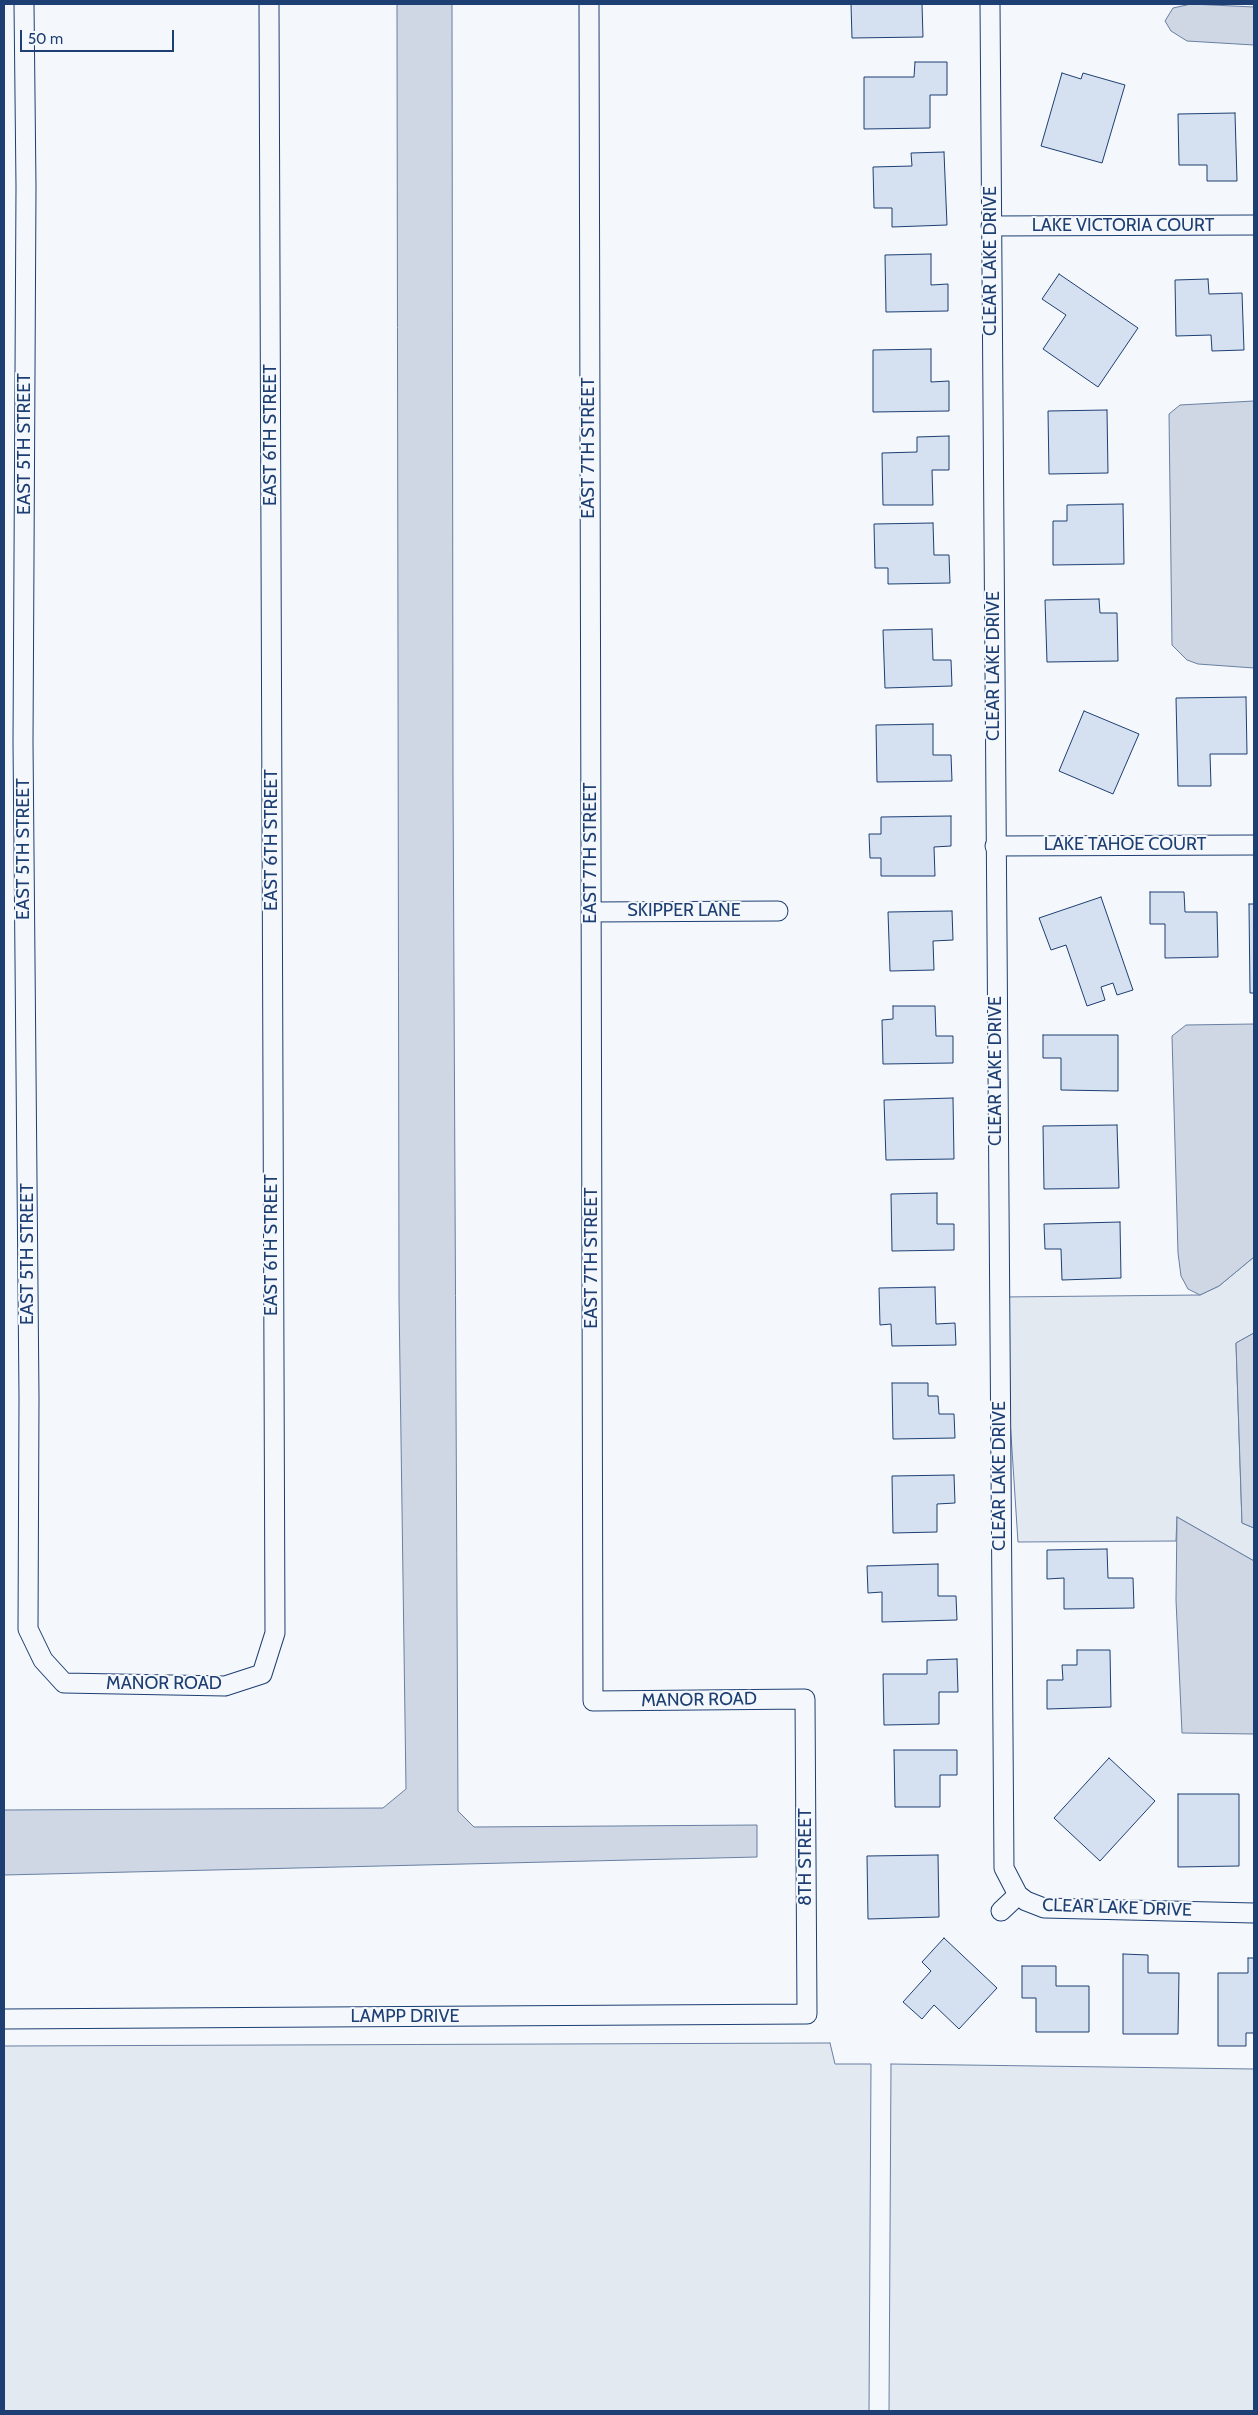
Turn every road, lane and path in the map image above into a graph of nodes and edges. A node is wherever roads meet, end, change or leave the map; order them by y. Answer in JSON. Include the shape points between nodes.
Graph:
{"nodes":[{"id":1,"x":24,"y":4,"type":"edge"},
{"id":2,"x":269,"y":4,"type":"edge"},
{"id":3,"x":589,"y":4,"type":"edge"},
{"id":4,"x":990,"y":4,"type":"edge"},
{"id":5,"x":1254,"y":225,"type":"edge"},
{"id":6,"x":991,"y":226,"type":"junction"},
{"id":7,"x":1254,"y":844,"type":"edge"},
{"id":8,"x":995,"y":846,"type":"junction"},
{"id":9,"x":778,"y":911,"type":"dead end"},
{"id":10,"x":591,"y":912,"type":"junction"},
{"id":11,"x":262,"y":1674,"type":"joint"},
{"id":12,"x":64,"y":1683,"type":"joint"},
{"id":13,"x":805,"y":1699,"type":"joint"},
{"id":14,"x":593,"y":1702,"type":"joint"},
{"id":15,"x":1018,"y":1895,"type":"junction"},
{"id":16,"x":1001,"y":1911,"type":"dead end"},
{"id":17,"x":1254,"y":1913,"type":"edge"},
{"id":18,"x":807,"y":2014,"type":"joint"},
{"id":19,"x":4,"y":2019,"type":"edge"}],
"edges":[{"from":1,"to":12,"type":"street","name":"EAST 5TH STREET","via":[[23,742],[28,1629],[43,1660]]},
{"from":2,"to":11,"type":"street","name":"EAST 6TH STREET","via":[[275,1633]]},
{"from":3,"to":10,"type":"street","name":"EAST 7TH STREET"},
{"from":4,"to":6,"type":"street","name":"CLEAR LAKE DRIVE"},
{"from":5,"to":6,"type":"street","name":"LAKE VICTORIA COURT"},
{"from":6,"to":8,"type":"street","name":"CLEAR LAKE DRIVE"},
{"from":7,"to":8,"type":"street","name":"LAKE TAHOE COURT"},
{"from":8,"to":15,"type":"street","name":"CLEAR LAKE DRIVE","via":[[1003,1857],[1008,1879]]},
{"from":9,"to":10,"type":"street","name":"SKIPPER LANE"},
{"from":10,"to":14,"type":"street","name":"EAST 7TH STREET"},
{"from":11,"to":12,"type":"street","name":"MANOR ROAD","via":[[225,1686]]},
{"from":13,"to":14,"type":"street","name":"MANOR ROAD"},
{"from":13,"to":18,"type":"street","name":"8TH STREET"},
{"from":15,"to":16,"type":"street"},
{"from":15,"to":17,"type":"street","name":"CLEAR LAKE DRIVE","via":[[1044,1908]]},
{"from":18,"to":19,"type":"street","name":"LAMPP DRIVE"}]}
